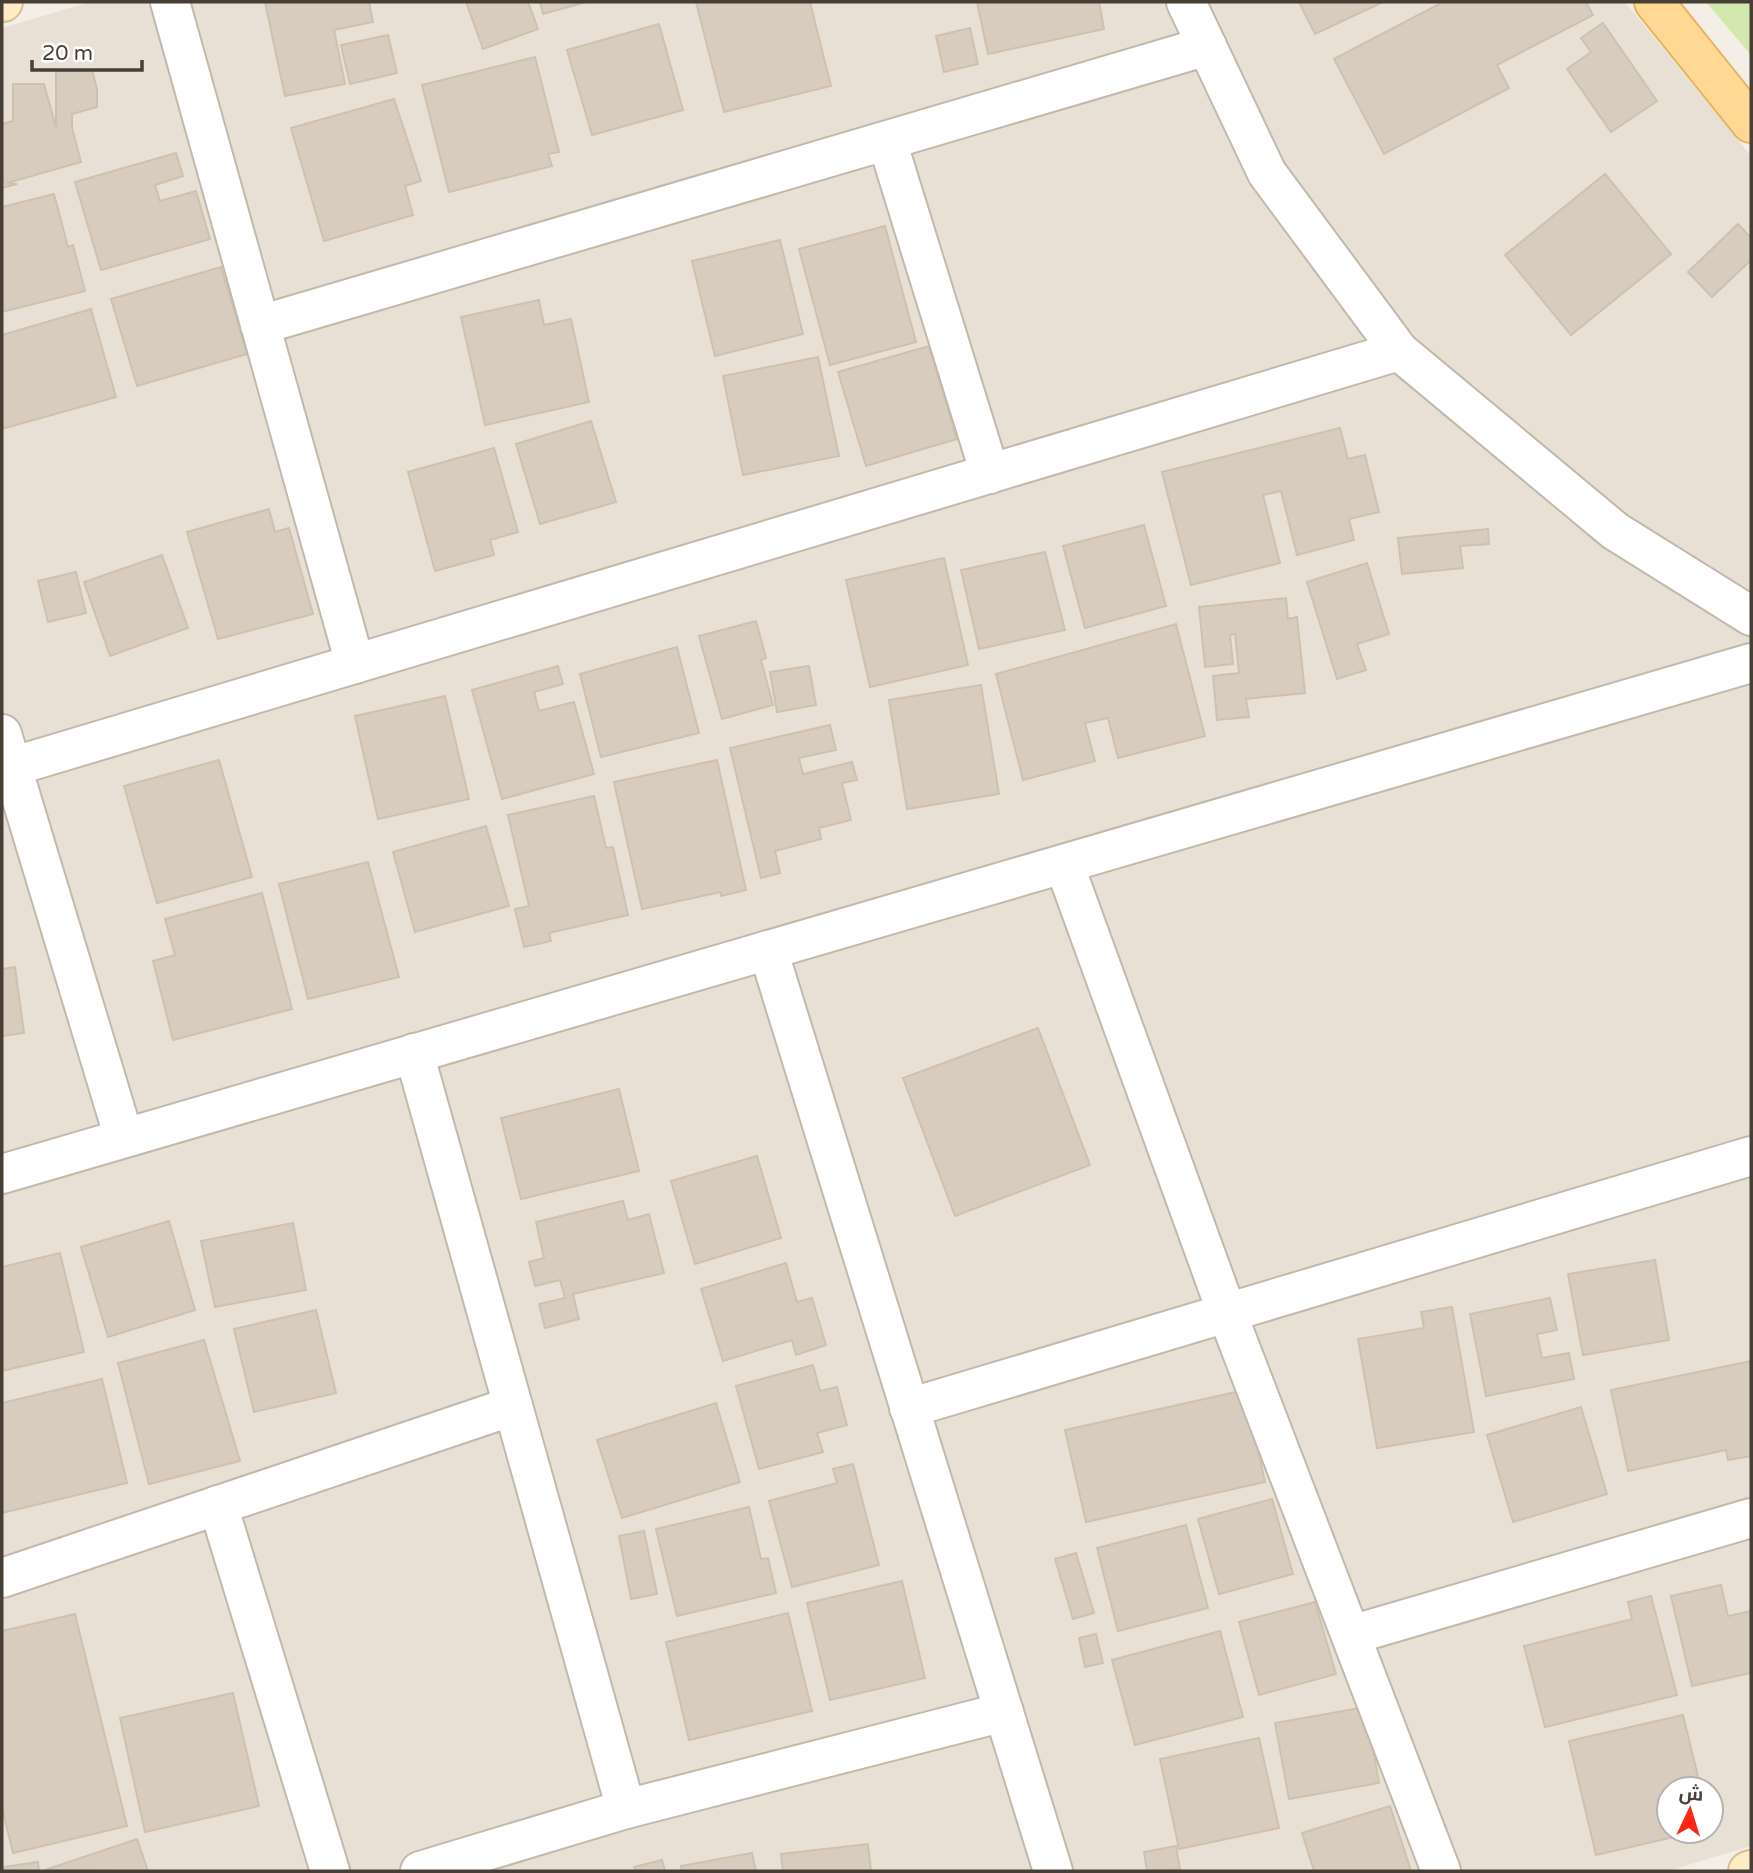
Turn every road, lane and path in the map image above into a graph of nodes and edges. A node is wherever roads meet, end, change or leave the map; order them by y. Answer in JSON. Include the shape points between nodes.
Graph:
{"nodes":[{"id":1,"x":170,"y":2,"type":"edge"},
{"id":2,"x":1186,"y":2,"type":"edge"},
{"id":3,"x":1654,"y":2,"type":"edge"},
{"id":4,"x":1207,"y":47,"type":"junction"},
{"id":5,"x":1751,"y":123,"type":"edge"},
{"id":6,"x":887,"y":141,"type":"junction"},
{"id":7,"x":260,"y":325,"type":"junction"},
{"id":8,"x":1399,"y":351,"type":"junction"},
{"id":9,"x":990,"y":474,"type":"junction"},
{"id":10,"x":1751,"y":616,"type":"edge"},
{"id":11,"x":1751,"y":663,"type":"edge"},
{"id":12,"x":355,"y":664,"type":"junction"},
{"id":13,"x":6,"y":751,"type":"edge"},
{"id":14,"x":1064,"y":864,"type":"junction"},
{"id":15,"x":768,"y":950,"type":"junction"},
{"id":16,"x":414,"y":1053,"type":"junction"},
{"id":17,"x":124,"y":1138,"type":"junction"},
{"id":18,"x":1751,"y":1156,"type":"edge"},
{"id":19,"x":2,"y":1174,"type":"edge"},
{"id":20,"x":1227,"y":1312,"type":"junction"},
{"id":21,"x":513,"y":1406,"type":"junction"},
{"id":22,"x":909,"y":1408,"type":"junction"},
{"id":23,"x":218,"y":1505,"type":"junction"},
{"id":24,"x":1751,"y":1518,"type":"edge"},
{"id":25,"x":2,"y":1578,"type":"edge"},
{"id":26,"x":1351,"y":1635,"type":"junction"},
{"id":27,"x":1004,"y":1712,"type":"junction"},
{"id":28,"x":626,"y":1809,"type":"junction"},
{"id":29,"x":330,"y":1871,"type":"edge"},
{"id":30,"x":420,"y":1871,"type":"edge"},
{"id":31,"x":1053,"y":1871,"type":"edge"},
{"id":32,"x":1441,"y":1871,"type":"edge"}],
"edges":[{"from":1,"to":7,"type":"street"},
{"from":2,"to":4,"type":"street"},
{"from":3,"to":5,"type":"main road"},
{"from":4,"to":6,"type":"street"},
{"from":4,"to":8,"type":"street","via":[[1267,173]]},
{"from":6,"to":7,"type":"street"},
{"from":6,"to":9,"type":"street"},
{"from":7,"to":12,"type":"street"},
{"from":8,"to":9,"type":"street"},
{"from":8,"to":10,"type":"street","via":[[1615,531]]},
{"from":9,"to":12,"type":"street"},
{"from":11,"to":14,"type":"street"},
{"from":12,"to":13,"type":"street"},
{"from":13,"to":17,"type":"street"},
{"from":14,"to":15,"type":"street"},
{"from":14,"to":20,"type":"street"},
{"from":15,"to":16,"type":"street"},
{"from":15,"to":22,"type":"street"},
{"from":16,"to":17,"type":"street"},
{"from":16,"to":21,"type":"street"},
{"from":17,"to":19,"type":"street"},
{"from":18,"to":20,"type":"street"},
{"from":20,"to":22,"type":"street"},
{"from":20,"to":26,"type":"street"},
{"from":21,"to":23,"type":"street"},
{"from":21,"to":28,"type":"street"},
{"from":22,"to":27,"type":"street"},
{"from":23,"to":25,"type":"street"},
{"from":23,"to":29,"type":"street"},
{"from":24,"to":26,"type":"street"},
{"from":26,"to":32,"type":"street"},
{"from":27,"to":28,"type":"street"},
{"from":27,"to":31,"type":"street"},
{"from":28,"to":30,"type":"street"}]}
